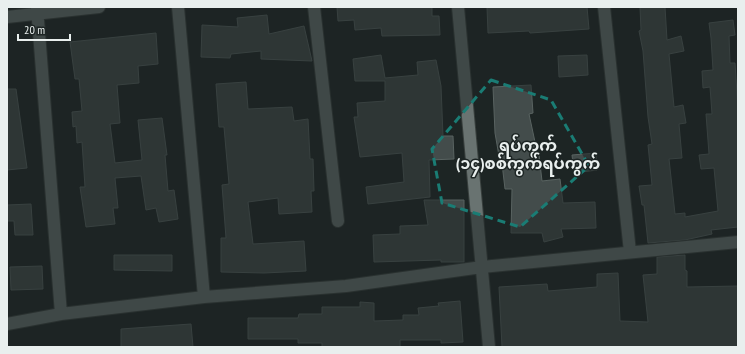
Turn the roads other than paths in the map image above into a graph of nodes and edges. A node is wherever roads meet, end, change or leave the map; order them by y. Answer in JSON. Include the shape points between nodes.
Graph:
{"nodes":[{"id":1,"x":99,"y":7,"type":"edge"},
{"id":2,"x":178,"y":7,"type":"edge"},
{"id":3,"x":314,"y":7,"type":"edge"},
{"id":4,"x":458,"y":7,"type":"edge"},
{"id":5,"x":604,"y":7,"type":"edge"},
{"id":6,"x":38,"y":10,"type":"edge"},
{"id":7,"x":7,"y":17,"type":"edge"},
{"id":8,"x":338,"y":221,"type":"dead end"},
{"id":9,"x":738,"y":242,"type":"edge"},
{"id":10,"x":630,"y":252,"type":"junction"},
{"id":11,"x":482,"y":267,"type":"junction"},
{"id":12,"x":204,"y":297,"type":"junction"},
{"id":13,"x":61,"y":314,"type":"junction"},
{"id":14,"x":7,"y":324,"type":"edge"},
{"id":15,"x":489,"y":347,"type":"edge"}],
"edges":[{"from":1,"to":6,"type":"street"},
{"from":2,"to":12,"type":"street"},
{"from":3,"to":8,"type":"street"},
{"from":4,"to":11,"type":"street"},
{"from":5,"to":10,"type":"street"},
{"from":6,"to":7,"type":"street"},
{"from":6,"to":13,"type":"street"},
{"from":9,"to":10,"type":"street"},
{"from":10,"to":11,"type":"street"},
{"from":11,"to":12,"type":"street","via":[[346,286]]},
{"from":11,"to":15,"type":"street"},
{"from":12,"to":13,"type":"street"},
{"from":13,"to":14,"type":"street"}]}
